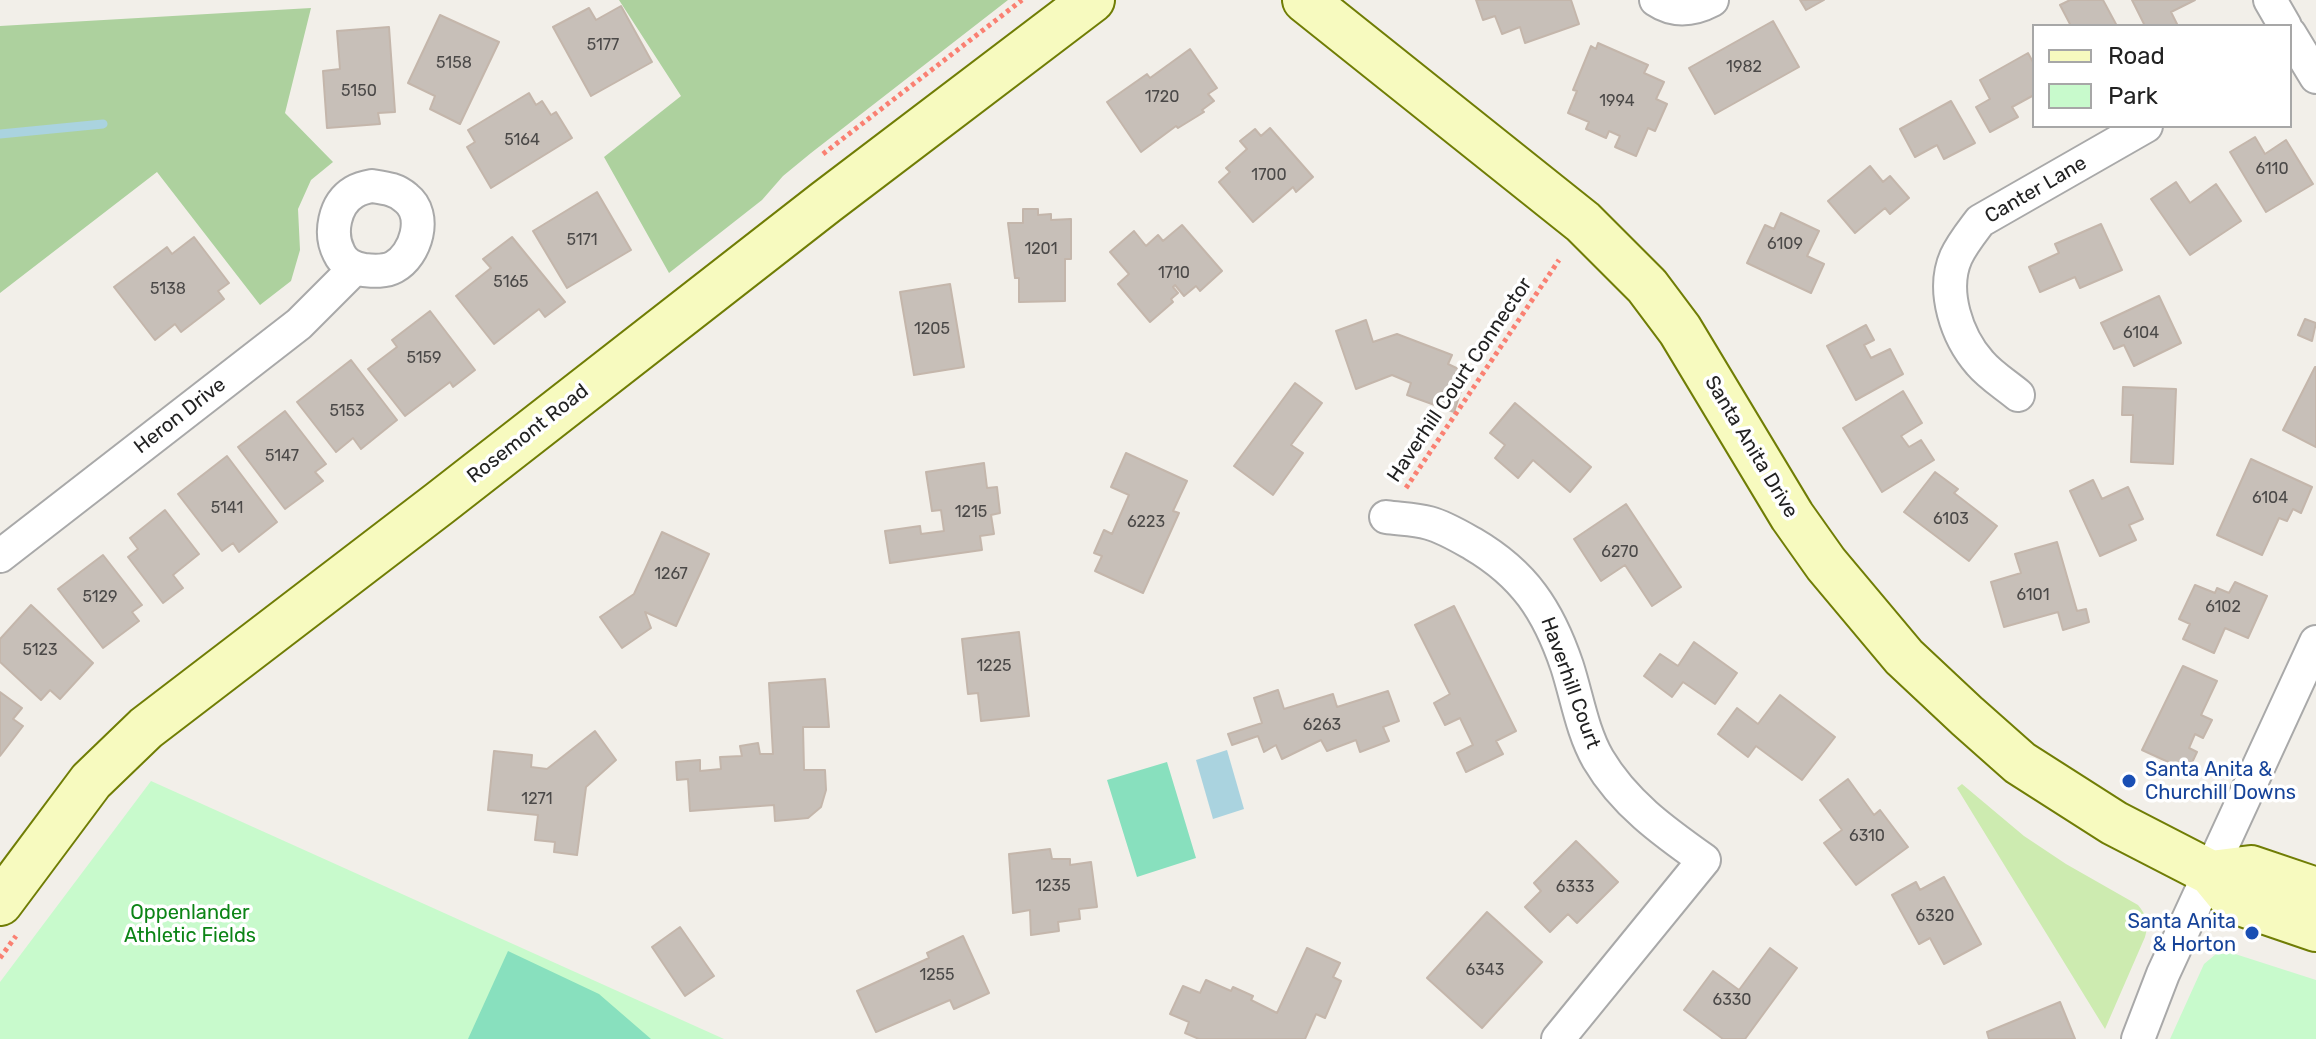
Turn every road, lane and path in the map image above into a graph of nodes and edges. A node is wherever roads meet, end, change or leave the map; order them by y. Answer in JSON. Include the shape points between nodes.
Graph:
{"nodes":[{"id":1,"x":1092,"y":0,"type":"edge"},
{"id":2,"x":1305,"y":0,"type":"edge"},
{"id":3,"x":1656,"y":0,"type":"edge"},
{"id":4,"x":1712,"y":0,"type":"edge"},
{"id":5,"x":2270,"y":0,"type":"edge"},
{"id":6,"x":2283,"y":24,"type":"edge"},
{"id":7,"x":2292,"y":39,"type":"edge"},
{"id":8,"x":2316,"y":77,"type":"edge"},
{"id":9,"x":2143,"y":128,"type":"edge"},
{"id":10,"x":1559,"y":260,"type":"dead end"},
{"id":11,"x":354,"y":269,"type":"dead end"},
{"id":12,"x":2018,"y":395,"type":"dead end"},
{"id":13,"x":1386,"y":517,"type":"joint"},
{"id":14,"x":0,"y":556,"type":"edge"},
{"id":15,"x":2316,"y":642,"type":"edge"},
{"id":16,"x":2211,"y":873,"type":"junction"},
{"id":17,"x":2316,"y":890,"type":"edge"},
{"id":18,"x":0,"y":903,"type":"edge"},
{"id":19,"x":2316,"y":929,"type":"edge"},
{"id":20,"x":1575,"y":1033,"type":"edge"},
{"id":21,"x":2138,"y":1039,"type":"edge"}],
"edges":[{"from":1,"to":18,"type":"main road","name":"Rosemont Road","via":[[146,728],[91,781]]},
{"from":2,"to":16,"type":"main road","name":"Santa Anita Drive","via":[[1583,222],[1647,286],[1692,349],[1792,516],[1904,657],[2020,763],[2114,823]]},
{"from":3,"to":4,"type":"street","via":[[1688,9]]},
{"from":5,"to":6,"type":"street"},
{"from":7,"to":8,"type":"street"},
{"from":9,"to":12,"type":"street","name":"Canter Lane","via":[[1980,221],[1954,261],[1956,327],[1980,363]]},
{"from":10,"to":13,"type":"path","name":"Haverhill Court Connector"},
{"from":11,"to":14,"type":"street","name":"Heron Drive","via":[[299,324]]},
{"from":13,"to":20,"type":"street","name":"Haverhill Court","via":[[1429,523],[1456,534],[1520,578],[1557,638],[1596,756],[1634,806],[1704,860]]},
{"from":15,"to":16,"type":"street"},
{"from":16,"to":17,"type":"main road","via":[[2251,868]]},
{"from":16,"to":19,"type":"main road","name":"Santa Anita Drive","via":[[2234,901]]},
{"from":16,"to":21,"type":"street"}]}
